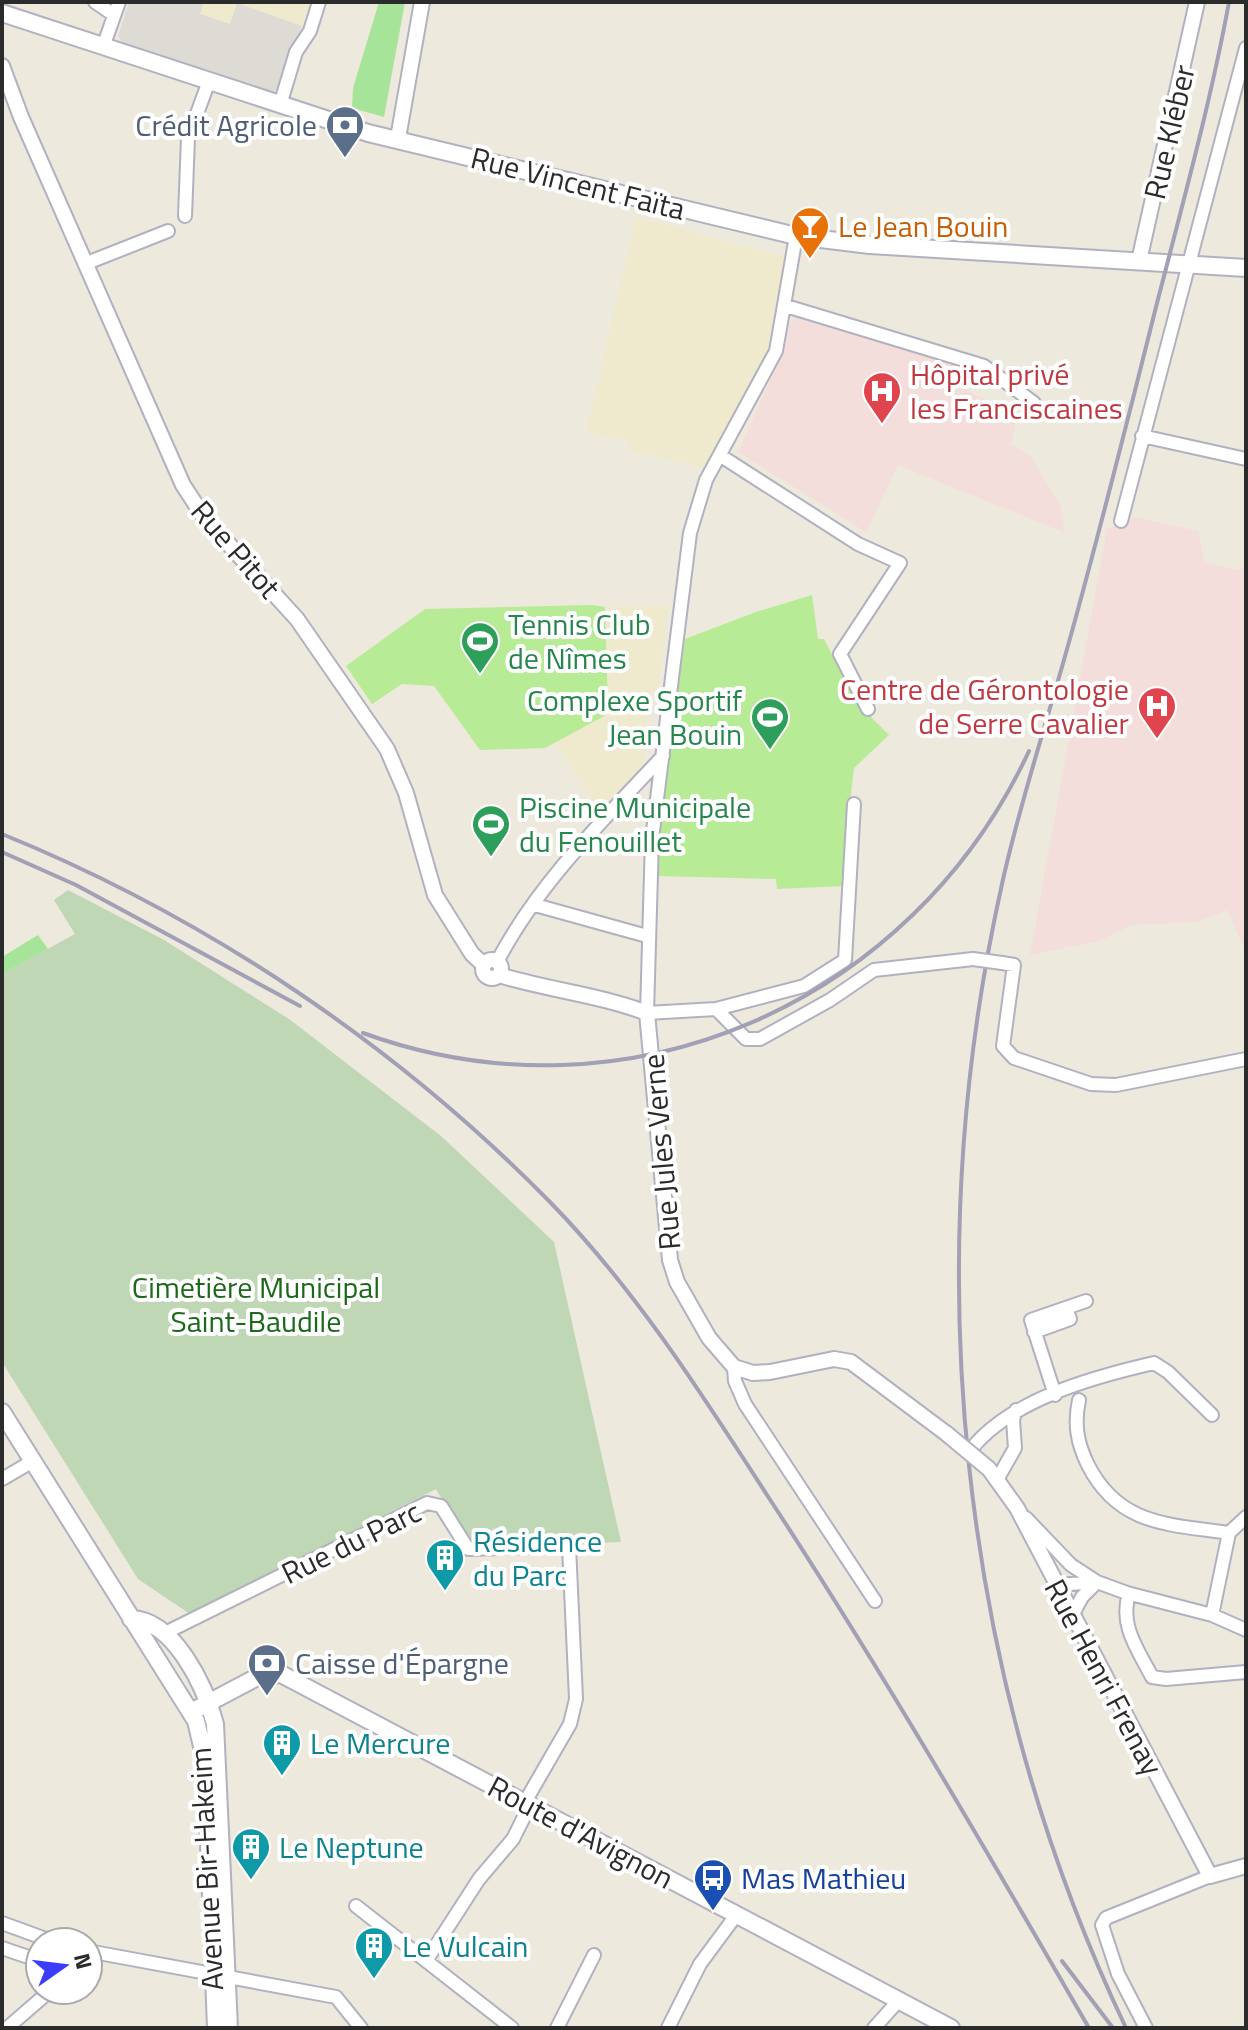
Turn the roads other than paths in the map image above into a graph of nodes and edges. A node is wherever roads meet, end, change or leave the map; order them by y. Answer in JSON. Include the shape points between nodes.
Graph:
{"nodes":[{"id":1,"x":95,"y":2,"type":"edge"},
{"id":2,"x":119,"y":2,"type":"edge"},
{"id":3,"x":319,"y":2,"type":"edge"},
{"id":4,"x":422,"y":2,"type":"edge"},
{"id":5,"x":1197,"y":2,"type":"edge"},
{"id":6,"x":2,"y":13,"type":"edge"},
{"id":7,"x":114,"y":15,"type":"junction"},
{"id":8,"x":103,"y":47,"type":"junction"},
{"id":9,"x":1246,"y":48,"type":"edge"},
{"id":10,"x":2,"y":66,"type":"edge"},
{"id":11,"x":209,"y":81,"type":"junction"},
{"id":12,"x":280,"y":105,"type":"junction"},
{"id":13,"x":398,"y":138,"type":"junction"},
{"id":14,"x":185,"y":216,"type":"dead end"},
{"id":15,"x":168,"y":231,"type":"dead end"},
{"id":16,"x":796,"y":236,"type":"junction"},
{"id":17,"x":1139,"y":261,"type":"junction"},
{"id":18,"x":87,"y":263,"type":"junction"},
{"id":19,"x":1180,"y":264,"type":"junction"},
{"id":20,"x":1246,"y":268,"type":"edge"},
{"id":21,"x":786,"y":306,"type":"junction"},
{"id":22,"x":1034,"y":403,"type":"dead end"},
{"id":23,"x":1142,"y":436,"type":"junction"},
{"id":24,"x":721,"y":456,"type":"junction"},
{"id":25,"x":1246,"y":459,"type":"edge"},
{"id":26,"x":1121,"y":521,"type":"dead end"},
{"id":27,"x":868,"y":709,"type":"dead end"},
{"id":28,"x":663,"y":756,"type":"junction"},
{"id":29,"x":854,"y":804,"type":"dead end"},
{"id":30,"x":535,"y":905,"type":"junction"},
{"id":31,"x":647,"y":936,"type":"junction"},
{"id":32,"x":493,"y":967,"type":"junction"},
{"id":33,"x":716,"y":1009,"type":"junction"},
{"id":34,"x":647,"y":1013,"type":"junction"},
{"id":35,"x":1246,"y":1059,"type":"edge"},
{"id":36,"x":1086,"y":1301,"type":"dead end"},
{"id":37,"x":734,"y":1367,"type":"junction"},
{"id":38,"x":1055,"y":1395,"type":"junction"},
{"id":39,"x":1079,"y":1400,"type":"dead end"},
{"id":40,"x":1016,"y":1410,"type":"junction"},
{"id":41,"x":2,"y":1412,"type":"edge"},
{"id":42,"x":1212,"y":1415,"type":"dead end"},
{"id":43,"x":992,"y":1427,"type":"junction"},
{"id":44,"x":1014,"y":1435,"type":"junction"},
{"id":45,"x":969,"y":1452,"type":"junction"},
{"id":46,"x":33,"y":1461,"type":"junction"},
{"id":47,"x":994,"y":1474,"type":"junction"},
{"id":48,"x":2,"y":1479,"type":"edge"},
{"id":49,"x":1017,"y":1508,"type":"junction"},
{"id":50,"x":1246,"y":1517,"type":"edge"},
{"id":51,"x":1229,"y":1533,"type":"junction"},
{"id":52,"x":1071,"y":1565,"type":"junction"},
{"id":53,"x":1052,"y":1579,"type":"junction"},
{"id":54,"x":1097,"y":1582,"type":"junction"},
{"id":55,"x":1129,"y":1594,"type":"junction"},
{"id":56,"x":875,"y":1601,"type":"dead end"},
{"id":57,"x":1212,"y":1615,"type":"junction"},
{"id":58,"x":1072,"y":1616,"type":"junction"},
{"id":59,"x":131,"y":1619,"type":"junction"},
{"id":60,"x":1246,"y":1630,"type":"edge"},
{"id":61,"x":167,"y":1632,"type":"junction"},
{"id":62,"x":1246,"y":1672,"type":"edge"},
{"id":63,"x":209,"y":1702,"type":"junction"},
{"id":64,"x":191,"y":1712,"type":"junction"},
{"id":65,"x":527,"y":1803,"type":"junction"},
{"id":66,"x":1246,"y":1866,"type":"edge"},
{"id":67,"x":1210,"y":1876,"type":"junction"},
{"id":68,"x":356,"y":1906,"type":"dead end"},
{"id":69,"x":737,"y":1914,"type":"junction"},
{"id":70,"x":2,"y":1923,"type":"edge"},
{"id":71,"x":24,"y":1931,"type":"edge"},
{"id":72,"x":2,"y":1948,"type":"edge"},
{"id":73,"x":104,"y":1954,"type":"edge"},
{"id":74,"x":594,"y":1955,"type":"dead end"},
{"id":75,"x":24,"y":1956,"type":"edge"},
{"id":76,"x":426,"y":1961,"type":"junction"},
{"id":77,"x":219,"y":1974,"type":"junction"},
{"id":78,"x":900,"y":1999,"type":"junction"},
{"id":79,"x":32,"y":2006,"type":"edge"},
{"id":80,"x":671,"y":2026,"type":"edge"},
{"id":81,"x":229,"y":2027,"type":"edge"},
{"id":82,"x":7,"y":2028,"type":"edge"},
{"id":83,"x":361,"y":2028,"type":"edge"},
{"id":84,"x":512,"y":2028,"type":"edge"},
{"id":85,"x":557,"y":2028,"type":"edge"},
{"id":86,"x":874,"y":2028,"type":"edge"},
{"id":87,"x":951,"y":2028,"type":"edge"},
{"id":88,"x":1146,"y":2028,"type":"edge"}],
"edges":[{"from":1,"to":7,"type":"street"},
{"from":2,"to":7,"type":"street"},
{"from":3,"to":12,"type":"street"},
{"from":4,"to":13,"type":"street"},
{"from":5,"to":17,"type":"street","name":"Rue Kléber"},
{"from":6,"to":8,"type":"main road","name":"Rue Vincent Faïta"},
{"from":7,"to":8,"type":"street"},
{"from":8,"to":11,"type":"main road","name":"Rue Vincent Faïta"},
{"from":9,"to":19,"type":"street"},
{"from":10,"to":18,"type":"street","name":"Rue Pitot"},
{"from":11,"to":12,"type":"main road","name":"Rue Vincent Faïta"},
{"from":11,"to":14,"type":"street","via":[[188,138]]},
{"from":12,"to":13,"type":"main road","name":"Rue Vincent Faïta"},
{"from":13,"to":16,"type":"main road","name":"Rue Vincent Faïta"},
{"from":15,"to":18,"type":"street"},
{"from":16,"to":17,"type":"main road","name":"Rue Vincent Faïta"},
{"from":16,"to":21,"type":"street"},
{"from":17,"to":19,"type":"main road","name":"Rue Vincent Faïta"},
{"from":18,"to":32,"type":"street","name":"Rue Pitot","via":[[183,485],[204,517],[297,619],[387,749],[406,793],[435,895],[472,954]]},
{"from":19,"to":20,"type":"main road","name":"Rue Vincent Faïta"},
{"from":19,"to":23,"type":"street"},
{"from":21,"to":22,"type":"street","via":[[984,366]]},
{"from":21,"to":24,"type":"street","via":[[776,351]]},
{"from":23,"to":25,"type":"street"},
{"from":23,"to":26,"type":"street"},
{"from":24,"to":27,"type":"street","via":[[858,544],[900,563],[840,654]]},
{"from":24,"to":28,"type":"street","via":[[706,480],[690,533]]},
{"from":28,"to":30,"type":"street"},
{"from":28,"to":31,"type":"street"},
{"from":29,"to":33,"type":"street","via":[[845,960],[804,986]]},
{"from":30,"to":31,"type":"street"},
{"from":30,"to":32,"type":"street"},
{"from":31,"to":34,"type":"street"},
{"from":32,"to":34,"type":"street","via":[[563,993]]},
{"from":33,"to":34,"type":"street"},
{"from":33,"to":35,"type":"street","bridge":true,"via":[[746,1039],[760,1039],[874,970],[973,959],[1014,965],[1003,1046],[1014,1058],[1091,1084],[1116,1085]]},
{"from":34,"to":37,"type":"street","name":"Rue Jules Verne","via":[[670,1260],[709,1338]]},
{"from":36,"to":38,"type":"street","via":[[1031,1320]]},
{"from":37,"to":45,"type":"street","name":"Rue Henri Frenay","bridge":true,"via":[[762,1373],[834,1359],[851,1362]]},
{"from":37,"to":56,"type":"street","via":[[745,1404]]},
{"from":38,"to":40,"type":"street"},
{"from":38,"to":42,"type":"street","via":[[1154,1363]]},
{"from":39,"to":51,"type":"street","via":[[1075,1417],[1083,1455],[1099,1487],[1122,1509],[1151,1521]]},
{"from":40,"to":43,"type":"street"},
{"from":40,"to":44,"type":"street"},
{"from":41,"to":46,"type":"main road"},
{"from":43,"to":44,"type":"street"},
{"from":43,"to":45,"type":"street"},
{"from":44,"to":47,"type":"street","via":[[1015,1448]]},
{"from":45,"to":47,"type":"street","name":"Rue Henri Frenay","bridge":true},
{"from":46,"to":48,"type":"street"},
{"from":46,"to":59,"type":"main road"},
{"from":47,"to":49,"type":"street","name":"Rue Henri Frenay"},
{"from":49,"to":52,"type":"street"},
{"from":49,"to":53,"type":"street","name":"Rue Henri Frenay"},
{"from":50,"to":51,"type":"street"},
{"from":51,"to":57,"type":"street"},
{"from":52,"to":53,"type":"street"},
{"from":52,"to":54,"type":"street"},
{"from":53,"to":54,"type":"street"},
{"from":53,"to":58,"type":"street","name":"Rue Henri Frenay"},
{"from":54,"to":55,"type":"street"},
{"from":54,"to":58,"type":"street"},
{"from":55,"to":57,"type":"street"},
{"from":55,"to":62,"type":"street","via":[[1124,1611],[1127,1629],[1152,1677]]},
{"from":57,"to":60,"type":"street"},
{"from":58,"to":67,"type":"street","name":"Rue Henri Frenay"},
{"from":59,"to":61,"type":"main road","via":[[146,1619]]},
{"from":59,"to":64,"type":"main road"},
{"from":61,"to":63,"type":"main road"},
{"from":61,"to":65,"type":"street","name":"Rue du Parc","via":[[427,1503],[441,1506],[468,1549],[569,1546],[576,1699],[570,1724]]},
{"from":63,"to":64,"type":"main road","name":"Route d'Avignon"},
{"from":63,"to":65,"type":"main road","name":"Route d'Avignon","via":[[259,1676],[281,1674]]},
{"from":63,"to":77,"type":"main road","name":"Avenue Bir-Hakeim","via":[[218,1752]]},
{"from":64,"to":77,"type":"main road","name":"Avenue Bir-Hakeim","via":[[206,1763]]},
{"from":65,"to":69,"type":"main road","name":"Route d'Avignon"},
{"from":65,"to":76,"type":"street","via":[[513,1839],[479,1879]]},
{"from":66,"to":67,"type":"street"},
{"from":67,"to":88,"type":"street","via":[[1106,1918],[1102,1925],[1118,1974]]},
{"from":68,"to":76,"type":"street"},
{"from":69,"to":78,"type":"main road","name":"Route d'Avignon"},
{"from":69,"to":80,"type":"street","via":[[700,1964]]},
{"from":70,"to":71,"type":"street"},
{"from":72,"to":75,"type":"street"},
{"from":73,"to":77,"type":"street"},
{"from":74,"to":85,"type":"street"},
{"from":76,"to":84,"type":"street"},
{"from":77,"to":81,"type":"main road","name":"Avenue Bir-Hakeim"},
{"from":77,"to":83,"type":"street","via":[[336,1997]]},
{"from":78,"to":86,"type":"street"},
{"from":78,"to":87,"type":"main road","name":"Route d'Avignon"},
{"from":79,"to":82,"type":"street"}]}
